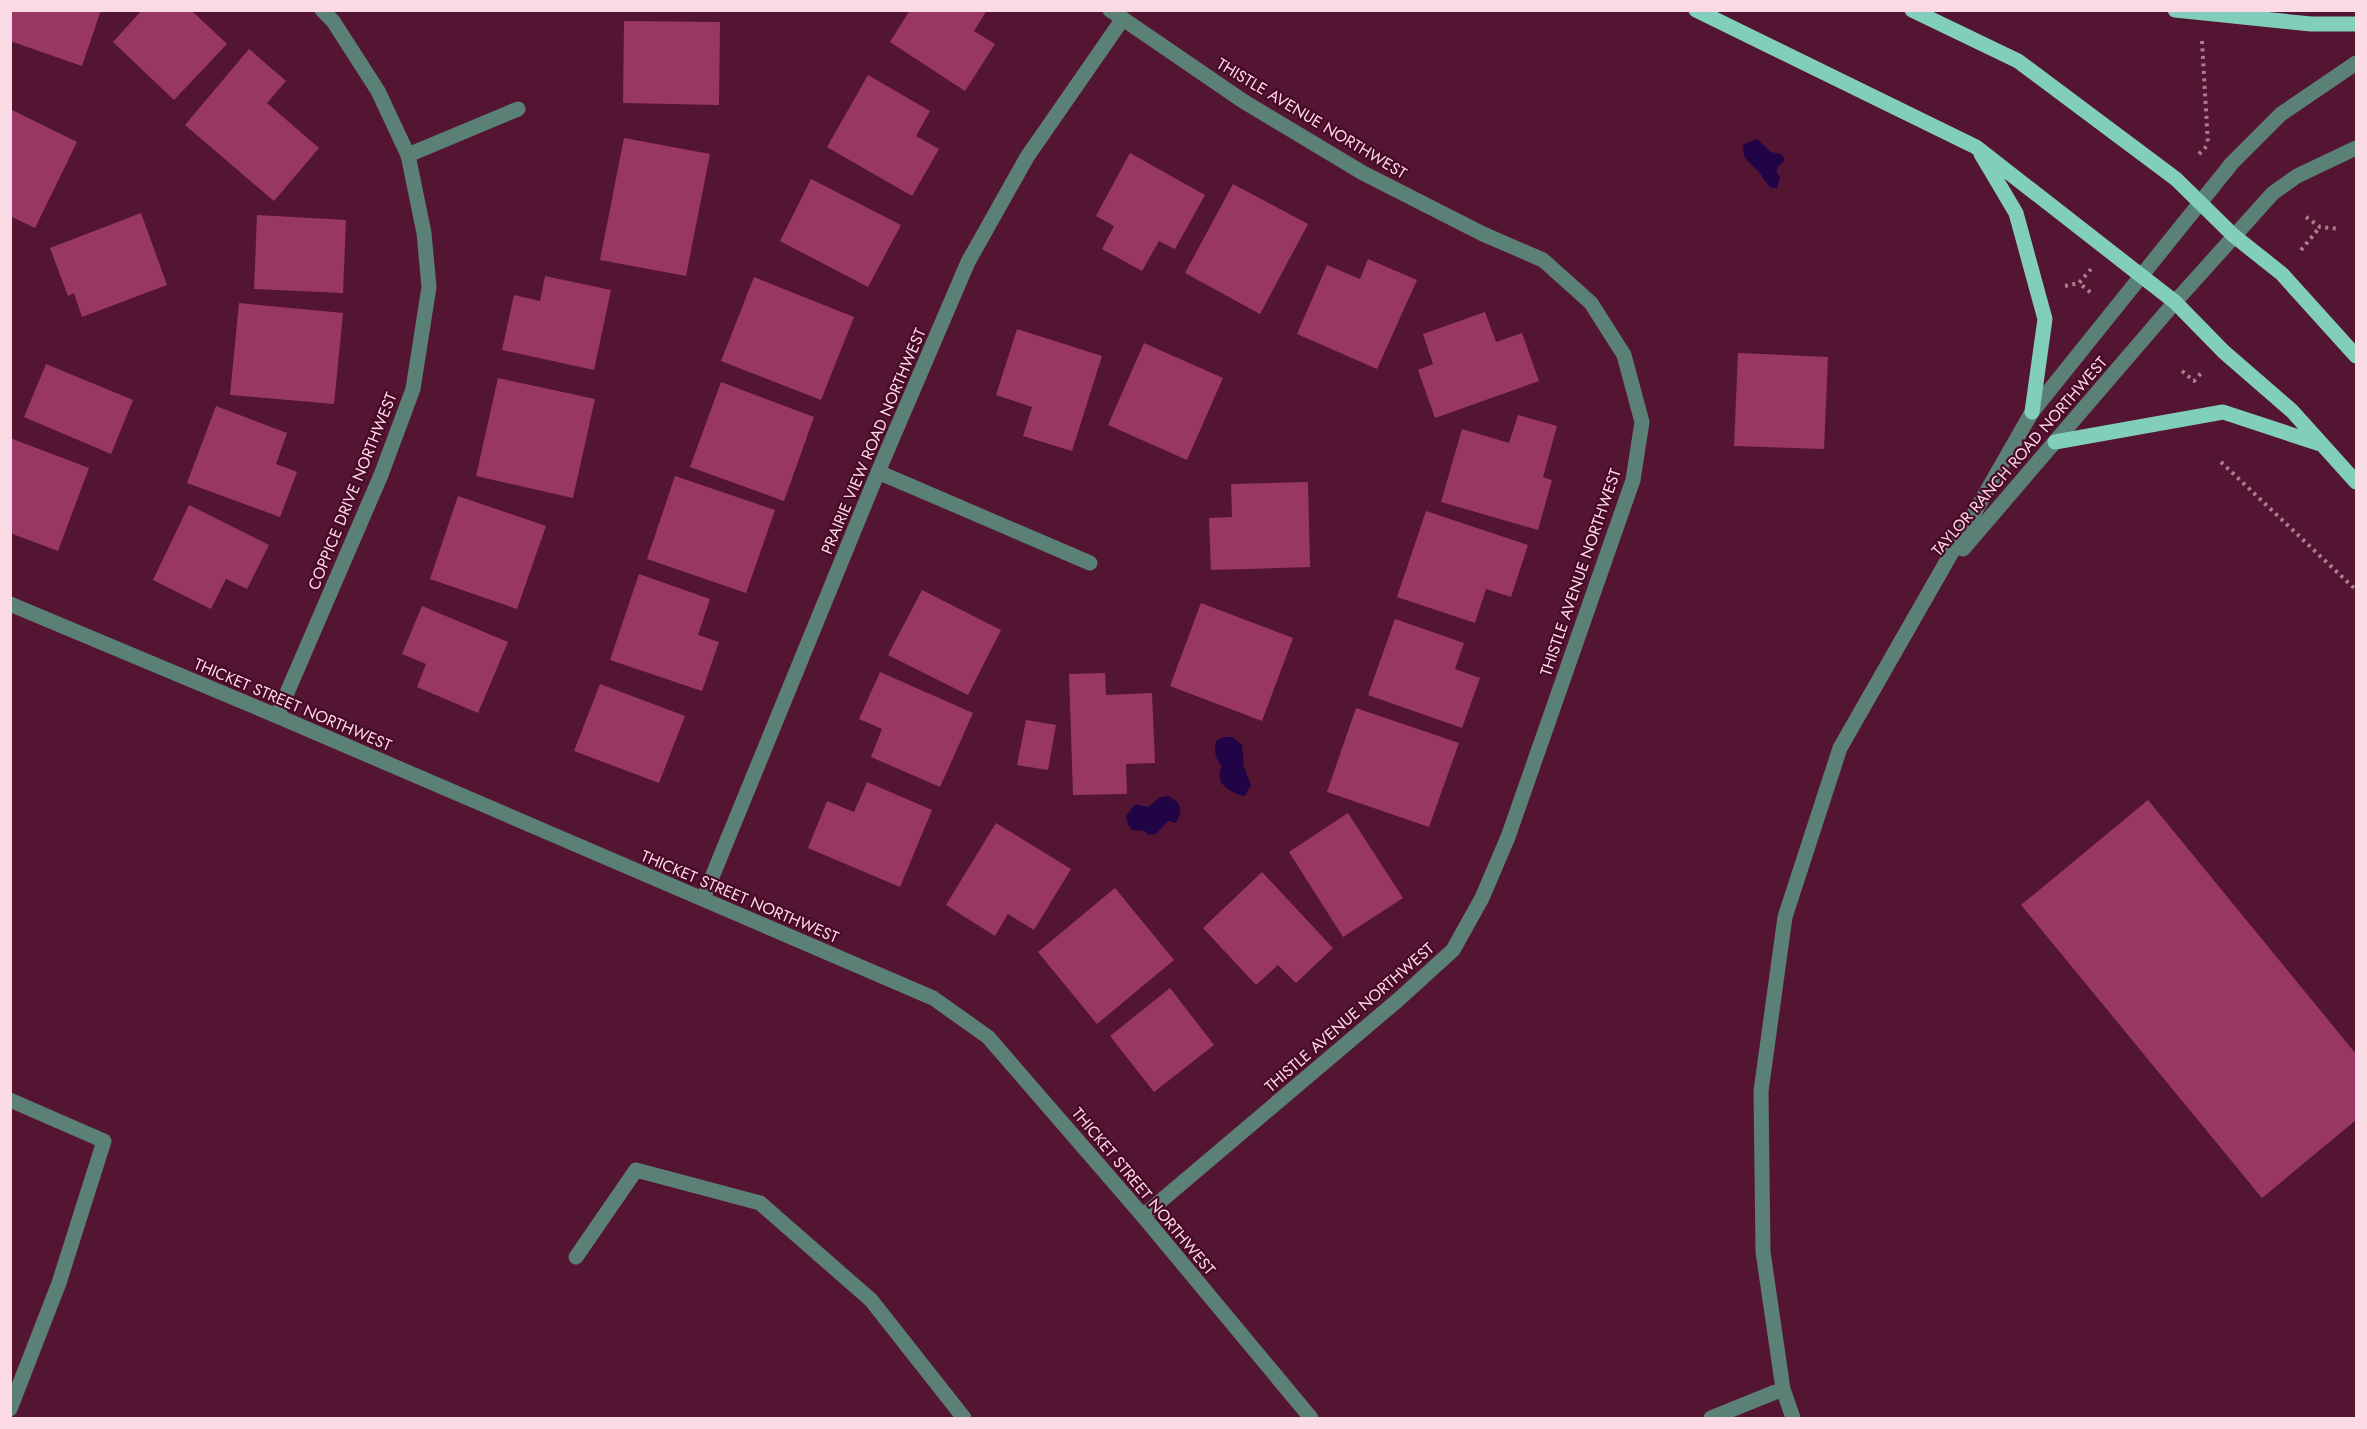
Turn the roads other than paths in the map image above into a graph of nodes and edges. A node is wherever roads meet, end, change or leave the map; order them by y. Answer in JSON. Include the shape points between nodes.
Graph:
{"nodes":[{"id":1,"x":322,"y":10,"type":"edge"},
{"id":2,"x":1696,"y":10,"type":"edge"},
{"id":3,"x":1912,"y":10,"type":"edge"},
{"id":4,"x":2175,"y":10,"type":"edge"},
{"id":5,"x":1116,"y":15,"type":"edge"},
{"id":6,"x":2356,"y":24,"type":"edge"},
{"id":7,"x":2356,"y":63,"type":"edge"},
{"id":8,"x":518,"y":109,"type":"dead end"},
{"id":9,"x":1976,"y":147,"type":"junction"},
{"id":10,"x":2356,"y":148,"type":"edge"},
{"id":11,"x":408,"y":155,"type":"junction"},
{"id":12,"x":2201,"y":205,"type":"junction"},
{"id":13,"x":2233,"y":235,"type":"junction"},
{"id":14,"x":2141,"y":274,"type":"junction"},
{"id":15,"x":2175,"y":302,"type":"junction"},
{"id":16,"x":2356,"y":356,"type":"edge"},
{"id":17,"x":2032,"y":412,"type":"junction"},
{"id":18,"x":2055,"y":442,"type":"junction"},
{"id":19,"x":2321,"y":444,"type":"junction"},
{"id":20,"x":878,"y":472,"type":"junction"},
{"id":21,"x":2356,"y":482,"type":"edge"},
{"id":22,"x":1090,"y":563,"type":"dead end"},
{"id":23,"x":1940,"y":576,"type":"junction"},
{"id":24,"x":10,"y":604,"type":"edge"},
{"id":25,"x":277,"y":716,"type":"junction"},
{"id":26,"x":702,"y":899,"type":"junction"},
{"id":27,"x":10,"y":1100,"type":"edge"},
{"id":28,"x":1143,"y":1216,"type":"junction"},
{"id":29,"x":576,"y":1257,"type":"dead end"},
{"id":30,"x":1783,"y":1389,"type":"junction"},
{"id":31,"x":10,"y":1409,"type":"edge"},
{"id":32,"x":964,"y":1419,"type":"edge"},
{"id":33,"x":1311,"y":1419,"type":"edge"},
{"id":34,"x":1711,"y":1419,"type":"edge"},
{"id":35,"x":1793,"y":1419,"type":"edge"}],
"edges":[{"from":1,"to":11,"type":"street","name":"COPPICE DRIVE NORTHWEST","via":[[378,91]]},
{"from":2,"to":9,"type":"main road"},
{"from":3,"to":12,"type":"main road","via":[[2018,61],[2176,179]]},
{"from":4,"to":6,"type":"main road","via":[[2312,24]]},
{"from":5,"to":20,"type":"street","name":"PRAIRIE VIEW ROAD NORTHWEST","via":[[1027,156],[968,262]]},
{"from":5,"to":28,"type":"street","name":"THISTLE AVENUE NORTHWEST","via":[[1243,101],[1363,173],[1482,234],[1543,260],[1591,303],[1624,355],[1642,422],[1633,480],[1508,837],[1482,898],[1453,950]]},
{"from":7,"to":12,"type":"street","name":"TAYLOR RANCH ROAD NORTHWEST","via":[[2281,114],[2232,163]]},
{"from":8,"to":11,"type":"street"},
{"from":9,"to":14,"type":"main road"},
{"from":9,"to":17,"type":"main road","via":[[2016,213],[2045,319]]},
{"from":10,"to":13,"type":"street","name":"TAYLOR RANCH ROAD NORTHWEST","via":[[2297,176],[2273,193]]},
{"from":11,"to":25,"type":"street","name":"COPPICE DRIVE NORTHWEST","via":[[424,233],[429,286],[413,389],[381,475]]},
{"from":12,"to":13,"type":"main road"},
{"from":12,"to":14,"type":"street","name":"TAYLOR RANCH ROAD NORTHWEST"},
{"from":13,"to":15,"type":"street","name":"TAYLOR RANCH ROAD NORTHWEST"},
{"from":13,"to":16,"type":"main road","via":[[2282,274]]},
{"from":14,"to":15,"type":"main road"},
{"from":14,"to":17,"type":"street","name":"TAYLOR RANCH ROAD NORTHWEST"},
{"from":15,"to":18,"type":"street","name":"TAYLOR RANCH ROAD NORTHWEST"},
{"from":15,"to":19,"type":"main road","via":[[2224,352],[2292,411]]},
{"from":17,"to":23,"type":"street","name":"TAYLOR RANCH ROAD NORTHWEST"},
{"from":18,"to":19,"type":"main road","via":[[2223,412]]},
{"from":18,"to":23,"type":"street","name":"TAYLOR RANCH ROAD NORTHWEST"},
{"from":19,"to":21,"type":"main road"},
{"from":20,"to":22,"type":"street"},
{"from":20,"to":26,"type":"street","name":"PRAIRIE VIEW ROAD NORTHWEST"},
{"from":23,"to":30,"type":"street","via":[[1840,748],[1785,917],[1761,1091],[1763,1252]]},
{"from":24,"to":25,"type":"street","name":"THICKET STREET NORTHWEST"},
{"from":25,"to":26,"type":"street","name":"THICKET STREET NORTHWEST"},
{"from":26,"to":28,"type":"street","name":"THICKET STREET NORTHWEST","via":[[933,998],[988,1037]]},
{"from":27,"to":31,"type":"street","via":[[104,1141],[58,1283]]},
{"from":28,"to":33,"type":"street","name":"THICKET STREET NORTHWEST"},
{"from":29,"to":32,"type":"street","via":[[636,1170],[760,1203],[871,1300]]},
{"from":30,"to":34,"type":"street"},
{"from":30,"to":35,"type":"street"}]}
